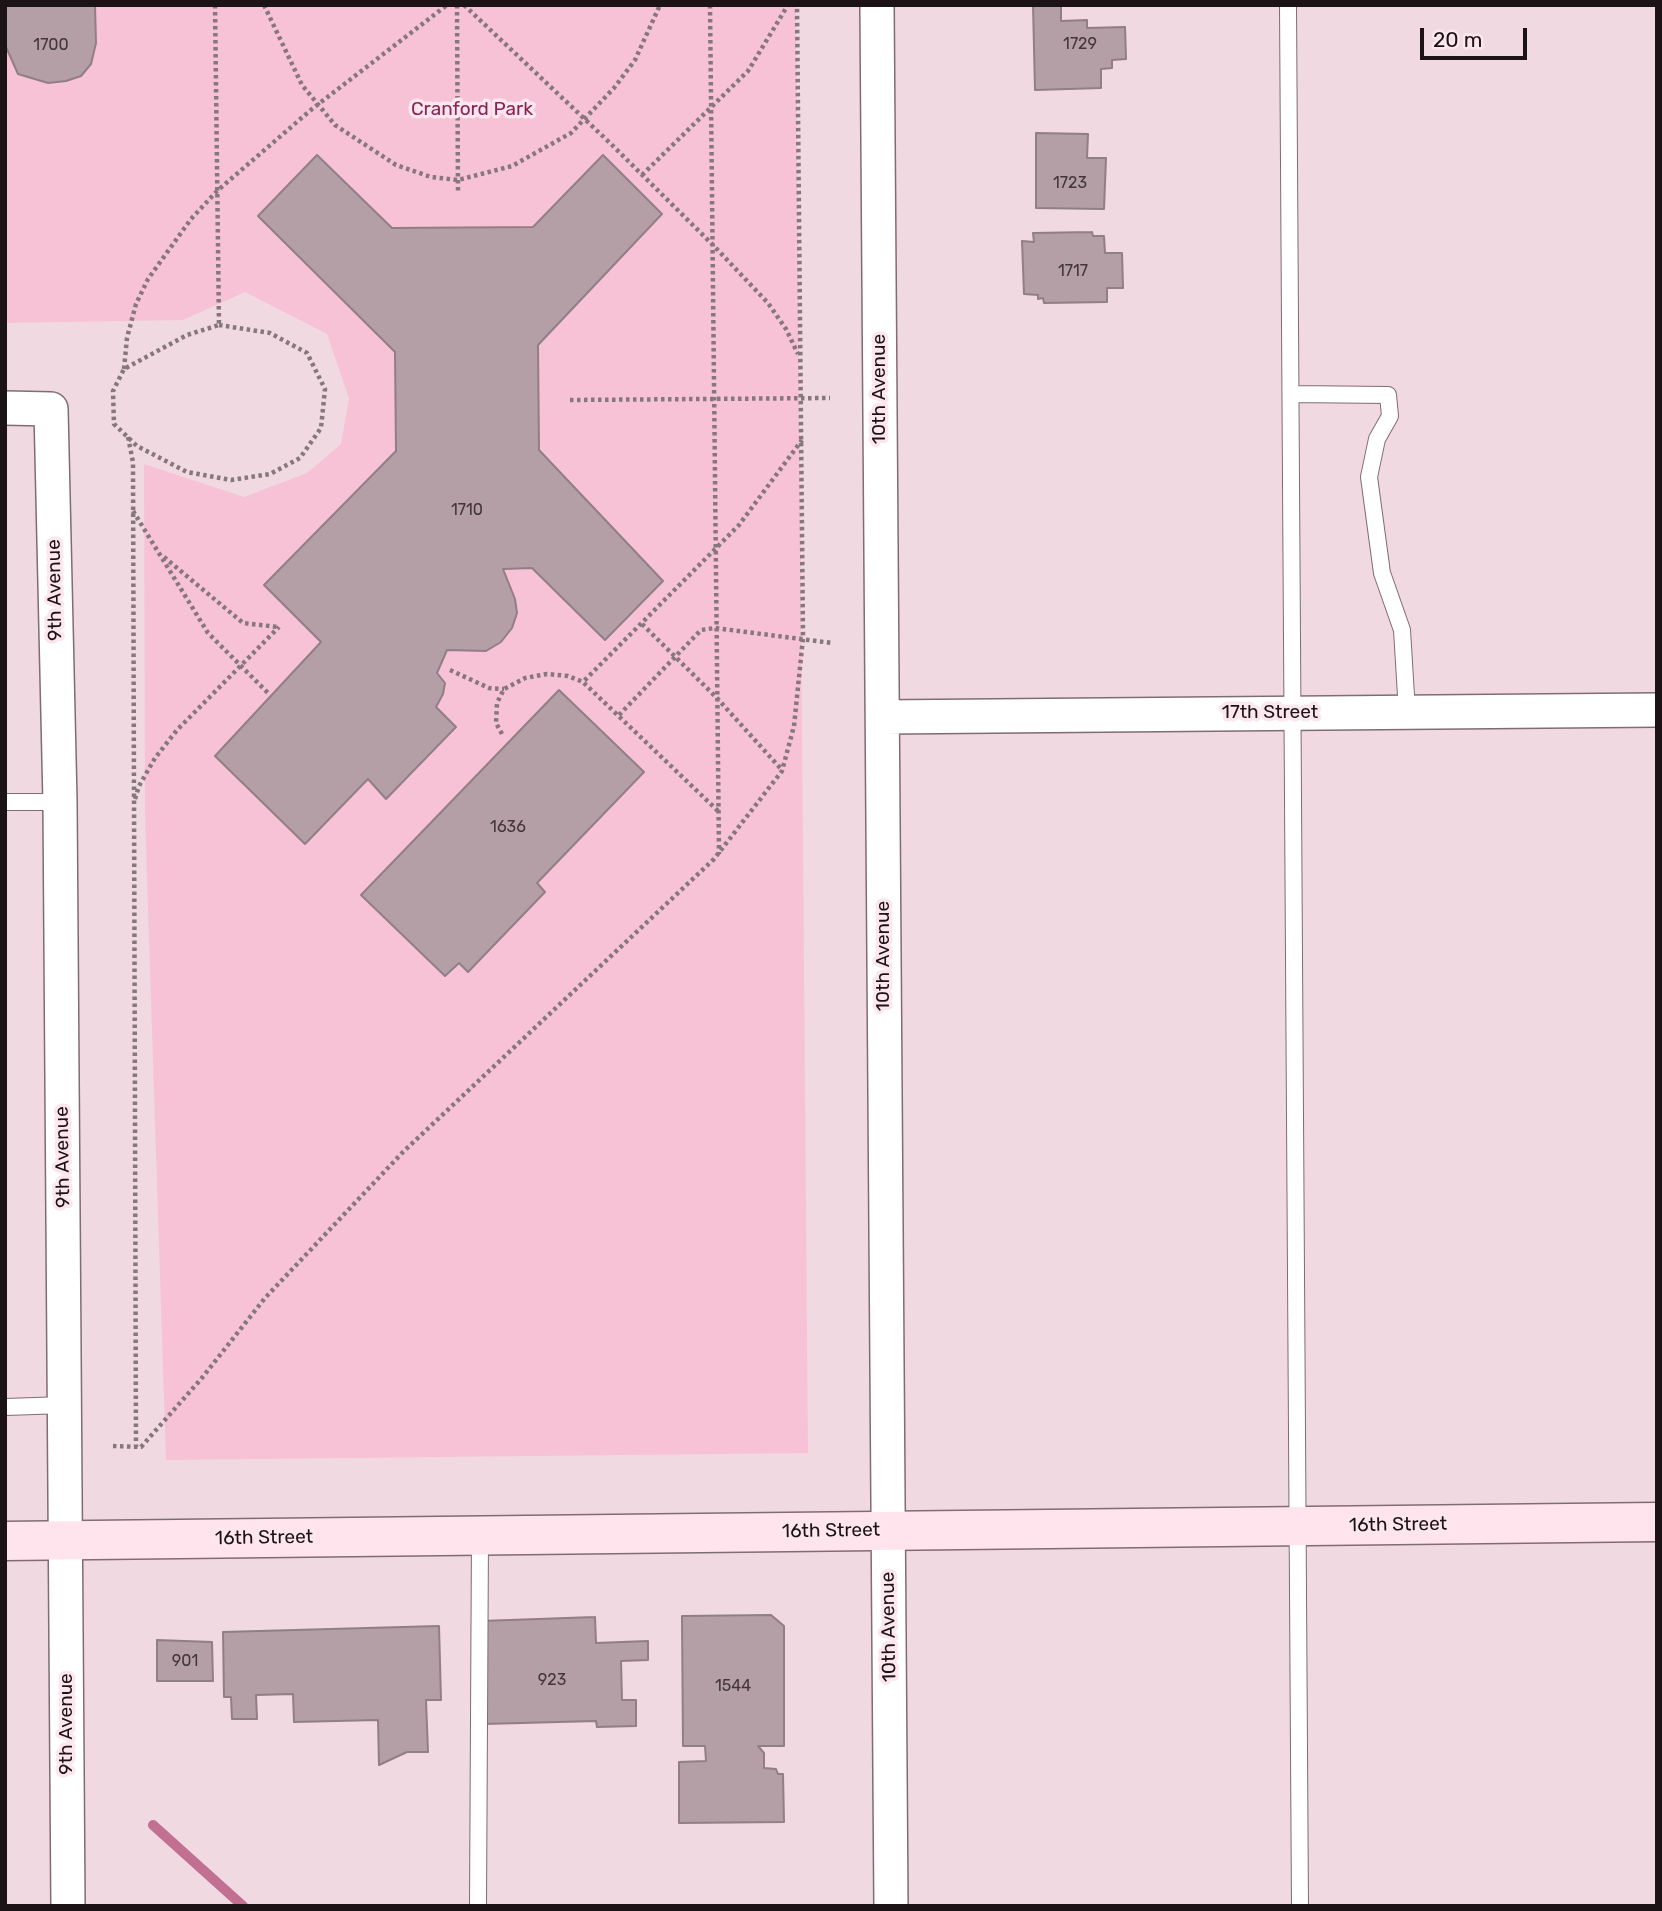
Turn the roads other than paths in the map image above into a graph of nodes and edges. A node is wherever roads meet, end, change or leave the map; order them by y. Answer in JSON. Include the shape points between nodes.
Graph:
{"nodes":[{"id":1,"x":877,"y":5,"type":"edge"},
{"id":2,"x":1287,"y":5,"type":"edge"},
{"id":3,"x":1292,"y":394,"type":"junction"},
{"id":4,"x":5,"y":408,"type":"edge"},
{"id":5,"x":1657,"y":710,"type":"edge"},
{"id":6,"x":1407,"y":712,"type":"junction"},
{"id":7,"x":1292,"y":713,"type":"junction"},
{"id":8,"x":883,"y":716,"type":"junction"},
{"id":9,"x":5,"y":802,"type":"edge"},
{"id":10,"x":60,"y":802,"type":"junction"},
{"id":11,"x":65,"y":1405,"type":"junction"},
{"id":12,"x":5,"y":1407,"type":"edge"},
{"id":13,"x":1657,"y":1522,"type":"edge"},
{"id":14,"x":1300,"y":1526,"type":"junction"},
{"id":15,"x":888,"y":1531,"type":"junction"},
{"id":16,"x":480,"y":1535,"type":"junction"},
{"id":17,"x":66,"y":1540,"type":"junction"},
{"id":18,"x":5,"y":1541,"type":"edge"},
{"id":19,"x":68,"y":1906,"type":"edge"},
{"id":20,"x":478,"y":1906,"type":"edge"},
{"id":21,"x":891,"y":1906,"type":"edge"},
{"id":22,"x":1300,"y":1906,"type":"edge"}],
"edges":[{"from":1,"to":8,"type":"street","name":"10th Avenue"},
{"from":2,"to":3,"type":"lane"},
{"from":3,"to":6,"type":"lane","via":[[1388,395],[1390,416],[1377,439],[1368,477],[1382,573],[1402,630]]},
{"from":3,"to":7,"type":"lane"},
{"from":4,"to":10,"type":"street","name":"9th Avenue","via":[[51,409]]},
{"from":5,"to":6,"type":"street","name":"17th Street"},
{"from":6,"to":7,"type":"street","name":"17th Street"},
{"from":7,"to":8,"type":"street","name":"17th Street"},
{"from":7,"to":14,"type":"lane"},
{"from":8,"to":15,"type":"street","name":"10th Avenue"},
{"from":9,"to":10,"type":"lane"},
{"from":10,"to":11,"type":"street","name":"9th Avenue"},
{"from":11,"to":12,"type":"lane"},
{"from":11,"to":17,"type":"street","name":"9th Avenue"},
{"from":13,"to":14,"type":"main road","name":"16th Street"},
{"from":14,"to":15,"type":"main road","name":"16th Street"},
{"from":14,"to":22,"type":"lane"},
{"from":15,"to":16,"type":"main road","name":"16th Street"},
{"from":15,"to":21,"type":"street","name":"10th Avenue"},
{"from":16,"to":17,"type":"main road","name":"16th Street"},
{"from":16,"to":20,"type":"lane"},
{"from":17,"to":18,"type":"main road","name":"16th Street"},
{"from":17,"to":19,"type":"street","name":"9th Avenue"}]}
